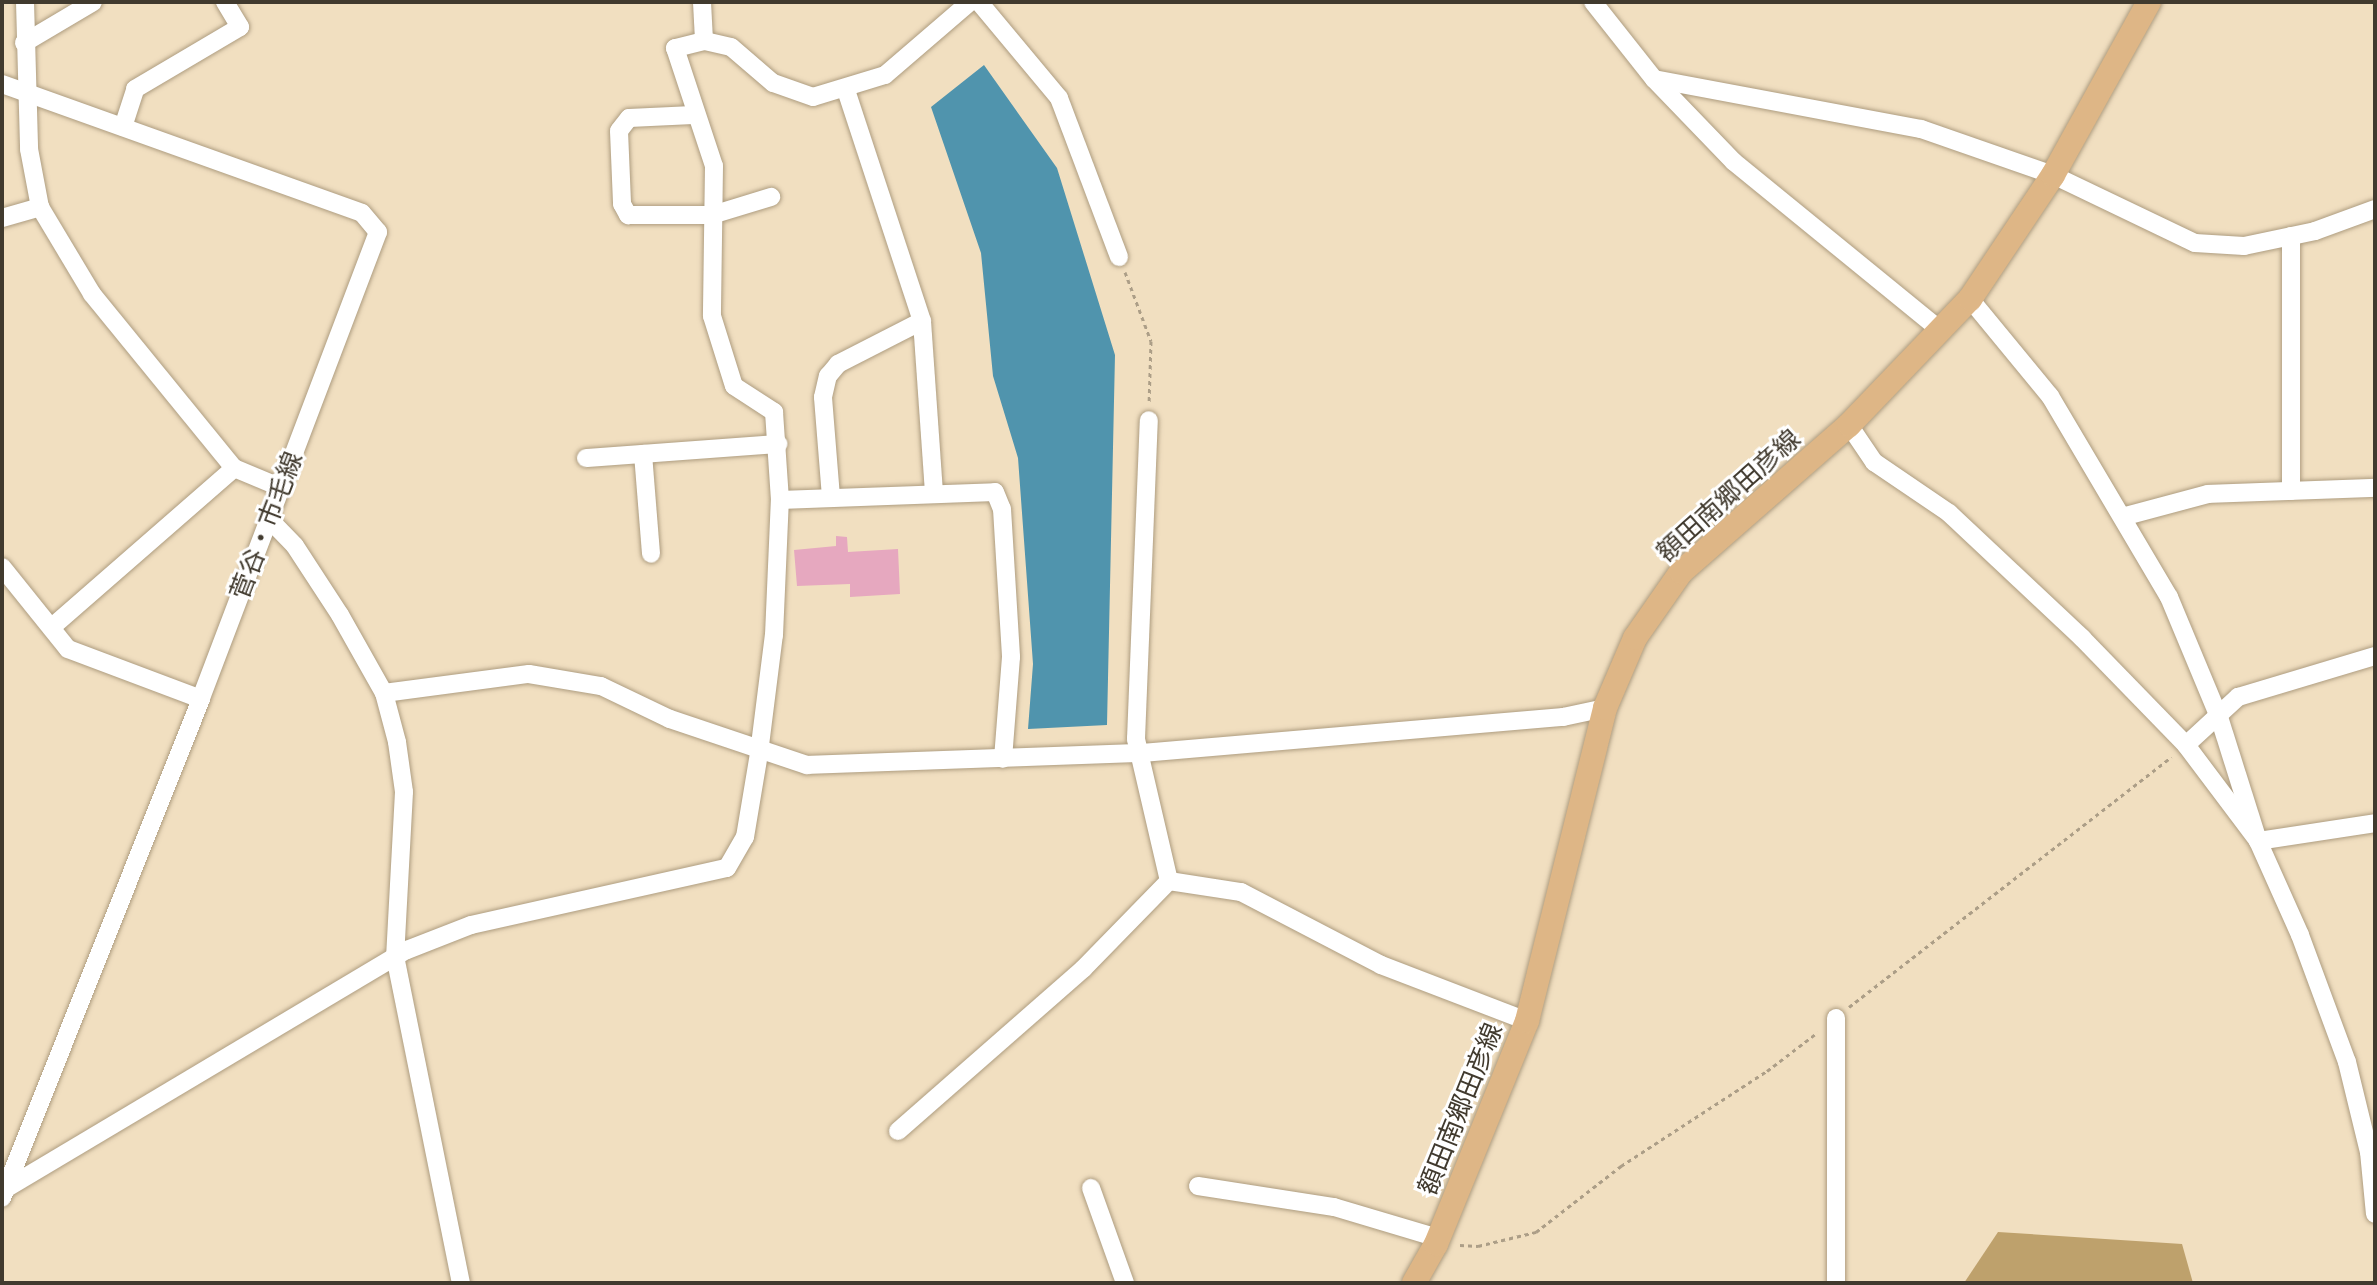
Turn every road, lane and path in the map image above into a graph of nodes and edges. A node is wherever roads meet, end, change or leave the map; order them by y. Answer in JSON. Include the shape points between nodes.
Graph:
{"nodes":[{"id":1,"x":25,"y":2,"type":"edge"},
{"id":2,"x":93,"y":2,"type":"edge"},
{"id":3,"x":225,"y":2,"type":"edge"},
{"id":4,"x":702,"y":2,"type":"edge"},
{"id":5,"x":970,"y":2,"type":"edge"},
{"id":6,"x":979,"y":2,"type":"edge"},
{"id":7,"x":1593,"y":2,"type":"edge"},
{"id":8,"x":2149,"y":2,"type":"edge"},
{"id":9,"x":704,"y":41,"type":"junction"},
{"id":10,"x":24,"y":43,"type":"junction"},
{"id":11,"x":1654,"y":79,"type":"junction"},
{"id":12,"x":2,"y":84,"type":"edge"},
{"id":13,"x":846,"y":90,"type":"junction"},
{"id":14,"x":26,"y":91,"type":"junction"},
{"id":15,"x":693,"y":115,"type":"junction"},
{"id":16,"x":123,"y":127,"type":"junction"},
{"id":17,"x":2053,"y":175,"type":"junction"},
{"id":18,"x":771,"y":197,"type":"dead end"},
{"id":19,"x":40,"y":207,"type":"junction"},
{"id":20,"x":2375,"y":209,"type":"edge"},
{"id":21,"x":712,"y":215,"type":"junction"},
{"id":22,"x":2,"y":218,"type":"edge"},
{"id":23,"x":2291,"y":236,"type":"junction"},
{"id":24,"x":1119,"y":257,"type":"joint"},
{"id":25,"x":1970,"y":299,"type":"junction"},
{"id":26,"x":922,"y":321,"type":"junction"},
{"id":27,"x":1940,"y":330,"type":"junction"},
{"id":28,"x":1149,"y":420,"type":"joint"},
{"id":29,"x":1849,"y":425,"type":"junction"},
{"id":30,"x":778,"y":444,"type":"junction"},
{"id":31,"x":643,"y":454,"type":"junction"},
{"id":32,"x":586,"y":458,"type":"dead end"},
{"id":33,"x":234,"y":468,"type":"junction"},
{"id":34,"x":282,"y":488,"type":"junction"},
{"id":35,"x":2375,"y":488,"type":"edge"},
{"id":36,"x":2291,"y":491,"type":"junction"},
{"id":37,"x":934,"y":494,"type":"junction"},
{"id":38,"x":831,"y":497,"type":"junction"},
{"id":39,"x":780,"y":500,"type":"junction"},
{"id":40,"x":2122,"y":517,"type":"junction"},
{"id":41,"x":269,"y":519,"type":"junction"},
{"id":42,"x":651,"y":554,"type":"dead end"},
{"id":43,"x":2,"y":567,"type":"edge"},
{"id":44,"x":52,"y":627,"type":"junction"},
{"id":45,"x":2375,"y":656,"type":"edge"},
{"id":46,"x":384,"y":693,"type":"junction"},
{"id":47,"x":201,"y":699,"type":"junction"},
{"id":48,"x":1605,"y":708,"type":"junction"},
{"id":49,"x":2219,"y":717,"type":"junction"},
{"id":50,"x":2186,"y":745,"type":"junction"},
{"id":51,"x":759,"y":753,"type":"junction"},
{"id":52,"x":1142,"y":753,"type":"junction"},
{"id":53,"x":1003,"y":759,"type":"junction"},
{"id":54,"x":2375,"y":823,"type":"edge"},
{"id":55,"x":2258,"y":841,"type":"junction"},
{"id":56,"x":1169,"y":881,"type":"junction"},
{"id":57,"x":395,"y":956,"type":"junction"},
{"id":58,"x":1836,"y":1018,"type":"dead end"},
{"id":59,"x":1527,"y":1021,"type":"junction"},
{"id":60,"x":898,"y":1131,"type":"dead end"},
{"id":61,"x":1198,"y":1186,"type":"dead end"},
{"id":62,"x":1091,"y":1188,"type":"dead end"},
{"id":63,"x":3,"y":1193,"type":"edge"},
{"id":64,"x":2375,"y":1214,"type":"edge"},
{"id":65,"x":1438,"y":1238,"type":"junction"},
{"id":66,"x":461,"y":1283,"type":"edge"},
{"id":67,"x":1125,"y":1283,"type":"edge"},
{"id":68,"x":1414,"y":1283,"type":"edge"},
{"id":69,"x":1836,"y":1283,"type":"edge"}],
"edges":[{"from":1,"to":10,"type":"street"},
{"from":2,"to":10,"type":"street"},
{"from":3,"to":16,"type":"street","via":[[240,27],[135,89]]},
{"from":4,"to":9,"type":"street"},
{"from":5,"to":13,"type":"street","via":[[885,75]]},
{"from":6,"to":24,"type":"street","via":[[1059,98]]},
{"from":7,"to":11,"type":"street"},
{"from":8,"to":17,"type":"main road","name":"額田南郷田彦線"},
{"from":9,"to":13,"type":"street","via":[[731,47],[790,92],[813,97]]},
{"from":9,"to":15,"type":"street","via":[[675,48]]},
{"from":10,"to":14,"type":"street"},
{"from":11,"to":17,"type":"street","via":[[1921,129]]},
{"from":11,"to":27,"type":"street","via":[[1734,162]]},
{"from":12,"to":14,"type":"street","name":"菅谷・市毛線"},
{"from":13,"to":26,"type":"street"},
{"from":14,"to":16,"type":"street","name":"菅谷・市毛線"},
{"from":14,"to":19,"type":"street"},
{"from":15,"to":21,"type":"street","via":[[714,166]]},
{"from":15,"to":21,"type":"street","via":[[629,118],[619,131],[622,204],[628,215]]},
{"from":16,"to":34,"type":"street","name":"菅谷・市毛線","via":[[362,213],[378,232]]},
{"from":17,"to":23,"type":"street","via":[[2195,243],[2244,246]]},
{"from":17,"to":25,"type":"main road","name":"額田南郷田彦線"},
{"from":18,"to":21,"type":"street"},
{"from":19,"to":22,"type":"street"},
{"from":19,"to":33,"type":"street","via":[[92,294]]},
{"from":20,"to":23,"type":"street"},
{"from":21,"to":30,"type":"street","via":[[712,316],[726,371],[734,386],[774,412]]},
{"from":23,"to":36,"type":"street"},
{"from":24,"to":28,"type":"path","via":[[1151,341]]},
{"from":25,"to":27,"type":"main road","name":"額田南郷田彦線"},
{"from":25,"to":40,"type":"street","via":[[2050,396]]},
{"from":26,"to":37,"type":"street"},
{"from":26,"to":38,"type":"street","via":[[838,364],[828,376],[823,397]]},
{"from":27,"to":29,"type":"main road","name":"額田南郷田彦線"},
{"from":28,"to":52,"type":"street","via":[[1136,739]]},
{"from":29,"to":48,"type":"main road","name":"額田南郷田彦線","via":[[1681,572],[1635,638]]},
{"from":29,"to":50,"type":"street","via":[[1874,462],[1949,513]]},
{"from":30,"to":31,"type":"street"},
{"from":30,"to":39,"type":"street"},
{"from":31,"to":32,"type":"street"},
{"from":31,"to":42,"type":"street"},
{"from":33,"to":34,"type":"street"},
{"from":33,"to":44,"type":"street"},
{"from":34,"to":41,"type":"street","name":"菅谷・市毛線"},
{"from":35,"to":36,"type":"street"},
{"from":36,"to":40,"type":"street","via":[[2208,494]]},
{"from":37,"to":38,"type":"street"},
{"from":37,"to":53,"type":"street","via":[[995,492],[1002,509],[1011,657]]},
{"from":38,"to":39,"type":"street"},
{"from":39,"to":51,"type":"street","via":[[774,635]]},
{"from":40,"to":49,"type":"street","via":[[2169,597]]},
{"from":41,"to":46,"type":"street","via":[[295,546]]},
{"from":41,"to":47,"type":"street","name":"菅谷・市毛線"},
{"from":43,"to":44,"type":"street"},
{"from":44,"to":47,"type":"street","via":[[68,649]]},
{"from":45,"to":49,"type":"street","via":[[2238,697]]},
{"from":46,"to":51,"type":"street","via":[[529,674],[601,686]]},
{"from":46,"to":57,"type":"street","via":[[404,792]]},
{"from":47,"to":63,"type":"street","name":"菅谷・市毛線"},
{"from":48,"to":52,"type":"street","via":[[1563,717]]},
{"from":48,"to":59,"type":"main road","name":"額田南郷田彦線"},
{"from":49,"to":50,"type":"street"},
{"from":49,"to":55,"type":"street"},
{"from":50,"to":55,"type":"street"},
{"from":51,"to":53,"type":"street","via":[[807,765]]},
{"from":51,"to":57,"type":"street","via":[[745,837],[727,868],[471,925]]},
{"from":52,"to":53,"type":"street"},
{"from":52,"to":56,"type":"street"},
{"from":54,"to":55,"type":"street"},
{"from":55,"to":64,"type":"street","via":[[2347,1062],[2369,1152]]},
{"from":56,"to":59,"type":"street","via":[[1241,892],[1381,965]]},
{"from":56,"to":60,"type":"street","via":[[1083,969]]},
{"from":57,"to":63,"type":"street"},
{"from":57,"to":66,"type":"street"},
{"from":58,"to":69,"type":"street"},
{"from":59,"to":65,"type":"main road","name":"額田南郷田彦線"},
{"from":61,"to":65,"type":"street","via":[[1334,1207]]},
{"from":62,"to":67,"type":"street"},
{"from":65,"to":68,"type":"main road","name":"額田南郷田彦線"}]}
